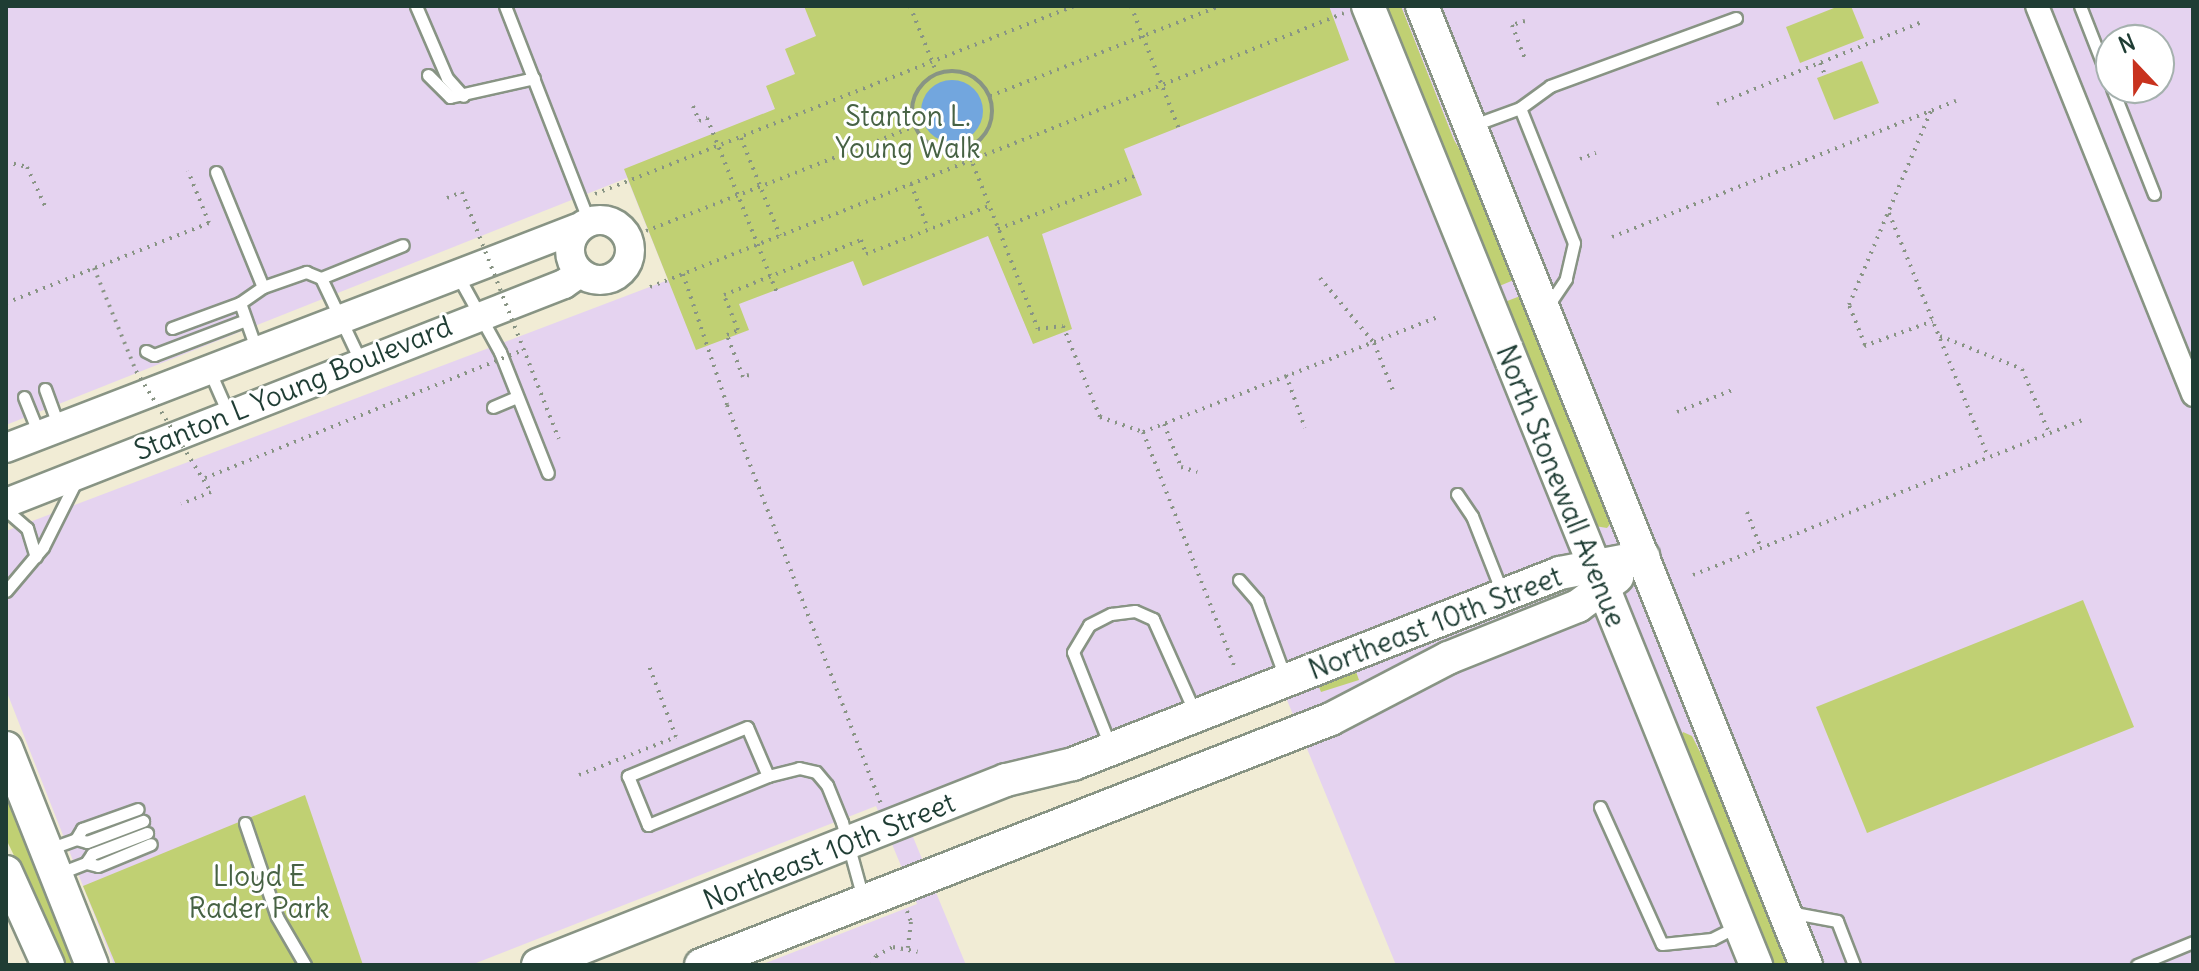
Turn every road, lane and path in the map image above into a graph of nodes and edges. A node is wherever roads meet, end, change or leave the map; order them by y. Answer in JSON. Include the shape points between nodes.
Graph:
{"nodes":[{"id":1,"x":416,"y":6,"type":"edge"},
{"id":2,"x":505,"y":6,"type":"edge"},
{"id":3,"x":910,"y":6,"type":"edge"},
{"id":4,"x":1074,"y":6,"type":"edge"},
{"id":5,"x":1131,"y":6,"type":"edge"},
{"id":6,"x":1220,"y":6,"type":"edge"},
{"id":7,"x":1422,"y":6,"type":"edge"},
{"id":8,"x":2037,"y":6,"type":"edge"},
{"id":9,"x":2080,"y":6,"type":"edge"},
{"id":10,"x":1361,"y":8,"type":"edge"},
{"id":11,"x":1736,"y":18,"type":"dead end"},
{"id":12,"x":1525,"y":21,"type":"dead end"},
{"id":13,"x":1924,"y":21,"type":"dead end"},
{"id":14,"x":1143,"y":36,"type":"junction"},
{"id":15,"x":2095,"y":44,"type":"edge"},
{"id":16,"x":1526,"y":61,"type":"dead end"},
{"id":17,"x":932,"y":62,"type":"junction"},
{"id":18,"x":1820,"y":63,"type":"junction"},
{"id":19,"x":937,"y":74,"type":"junction"},
{"id":20,"x":428,"y":75,"type":"dead end"},
{"id":21,"x":1825,"y":75,"type":"dead end"},
{"id":22,"x":534,"y":78,"type":"junction"},
{"id":23,"x":1163,"y":85,"type":"junction"},
{"id":24,"x":463,"y":96,"type":"junction"},
{"id":25,"x":990,"y":96,"type":"junction"},
{"id":26,"x":1956,"y":101,"type":"dead end"},
{"id":27,"x":1717,"y":104,"type":"dead end"},
{"id":28,"x":2119,"y":104,"type":"edge"},
{"id":29,"x":693,"y":106,"type":"dead end"},
{"id":30,"x":1520,"y":108,"type":"junction"},
{"id":31,"x":1931,"y":110,"type":"junction"},
{"id":32,"x":915,"y":126,"type":"junction"},
{"id":33,"x":1470,"y":126,"type":"junction"},
{"id":34,"x":1179,"y":129,"type":"dead end"},
{"id":35,"x":741,"y":138,"type":"junction"},
{"id":36,"x":967,"y":149,"type":"junction"},
{"id":37,"x":1596,"y":153,"type":"dead end"},
{"id":38,"x":1580,"y":159,"type":"dead end"},
{"id":39,"x":972,"y":161,"type":"junction"},
{"id":40,"x":6,"y":162,"type":"edge"},
{"id":41,"x":188,"y":171,"type":"dead end"},
{"id":42,"x":216,"y":172,"type":"dead end"},
{"id":43,"x":1137,"y":175,"type":"dead end"},
{"id":44,"x":911,"y":184,"type":"junction"},
{"id":45,"x":760,"y":187,"type":"junction"},
{"id":46,"x":2154,"y":194,"type":"dead end"},
{"id":47,"x":447,"y":198,"type":"dead end"},
{"id":48,"x":989,"y":206,"type":"junction"},
{"id":49,"x":46,"y":208,"type":"dead end"},
{"id":50,"x":1889,"y":213,"type":"junction"},
{"id":51,"x":587,"y":215,"type":"junction"},
{"id":52,"x":928,"y":229,"type":"junction"},
{"id":53,"x":998,"y":229,"type":"junction"},
{"id":54,"x":646,"y":231,"type":"dead end"},
{"id":55,"x":780,"y":236,"type":"junction"},
{"id":56,"x":1612,"y":237,"type":"dead end"},
{"id":57,"x":403,"y":245,"type":"dead end"},
{"id":58,"x":94,"y":268,"type":"junction"},
{"id":59,"x":580,"y":273,"type":"junction"},
{"id":60,"x":683,"y":274,"type":"junction"},
{"id":61,"x":458,"y":275,"type":"junction"},
{"id":62,"x":321,"y":278,"type":"junction"},
{"id":63,"x":1320,"y":278,"type":"dead end"},
{"id":64,"x":263,"y":287,"type":"junction"},
{"id":65,"x":650,"y":287,"type":"dead end"},
{"id":66,"x":777,"y":293,"type":"dead end"},
{"id":67,"x":6,"y":303,"type":"edge"},
{"id":68,"x":240,"y":303,"type":"junction"},
{"id":69,"x":1545,"y":312,"type":"junction"},
{"id":70,"x":478,"y":316,"type":"junction"},
{"id":71,"x":1440,"y":316,"type":"dead end"},
{"id":72,"x":246,"y":320,"type":"junction"},
{"id":73,"x":341,"y":321,"type":"junction"},
{"id":74,"x":1933,"y":321,"type":"junction"},
{"id":75,"x":172,"y":328,"type":"dead end"},
{"id":76,"x":1939,"y":335,"type":"junction"},
{"id":77,"x":1374,"y":343,"type":"junction"},
{"id":78,"x":524,"y":350,"type":"junction"},
{"id":79,"x":146,"y":351,"type":"dead end"},
{"id":80,"x":258,"y":354,"type":"junction"},
{"id":81,"x":360,"y":360,"type":"junction"},
{"id":82,"x":210,"y":372,"type":"junction"},
{"id":83,"x":749,"y":375,"type":"dead end"},
{"id":84,"x":1286,"y":375,"type":"junction"},
{"id":85,"x":45,"y":389,"type":"dead end"},
{"id":86,"x":1735,"y":389,"type":"dead end"},
{"id":87,"x":2192,"y":389,"type":"edge"},
{"id":88,"x":1394,"y":393,"type":"dead end"},
{"id":89,"x":24,"y":397,"type":"dead end"},
{"id":90,"x":517,"y":397,"type":"junction"},
{"id":91,"x":493,"y":407,"type":"dead end"},
{"id":92,"x":1677,"y":412,"type":"dead end"},
{"id":93,"x":228,"y":413,"type":"junction"},
{"id":94,"x":2082,"y":420,"type":"dead end"},
{"id":95,"x":1164,"y":424,"type":"junction"},
{"id":96,"x":1305,"y":428,"type":"dead end"},
{"id":97,"x":49,"y":431,"type":"junction"},
{"id":98,"x":1143,"y":432,"type":"junction"},
{"id":99,"x":2049,"y":433,"type":"junction"},
{"id":100,"x":559,"y":439,"type":"dead end"},
{"id":101,"x":6,"y":448,"type":"edge"},
{"id":102,"x":1988,"y":457,"type":"junction"},
{"id":103,"x":85,"y":471,"type":"junction"},
{"id":104,"x":1197,"y":472,"type":"dead end"},
{"id":105,"x":548,"y":473,"type":"dead end"},
{"id":106,"x":205,"y":478,"type":"junction"},
{"id":107,"x":1457,"y":494,"type":"dead end"},
{"id":108,"x":6,"y":503,"type":"edge"},
{"id":109,"x":181,"y":504,"type":"dead end"},
{"id":110,"x":6,"y":510,"type":"edge"},
{"id":111,"x":1747,"y":512,"type":"dead end"},
{"id":112,"x":1761,"y":548,"type":"junction"},
{"id":113,"x":36,"y":557,"type":"junction"},
{"id":114,"x":1643,"y":557,"type":"junction"},
{"id":115,"x":1693,"y":575,"type":"dead end"},
{"id":116,"x":1598,"y":577,"type":"junction"},
{"id":117,"x":1239,"y":580,"type":"dead end"},
{"id":118,"x":6,"y":591,"type":"edge"},
{"id":119,"x":1503,"y":595,"type":"junction"},
{"id":120,"x":649,"y":666,"type":"dead end"},
{"id":121,"x":1235,"y":668,"type":"dead end"},
{"id":122,"x":1286,"y":680,"type":"junction"},
{"id":123,"x":1196,"y":715,"type":"junction"},
{"id":124,"x":6,"y":748,"type":"edge"},
{"id":125,"x":1111,"y":749,"type":"junction"},
{"id":126,"x":579,"y":775,"type":"dead end"},
{"id":127,"x":768,"y":776,"type":"junction"},
{"id":128,"x":882,"y":806,"type":"dead end"},
{"id":129,"x":1600,"y":807,"type":"dead end"},
{"id":130,"x":138,"y":809,"type":"dead end"},
{"id":131,"x":245,"y":823,"type":"dead end"},
{"id":132,"x":76,"y":839,"type":"junction"},
{"id":133,"x":846,"y":844,"type":"junction"},
{"id":134,"x":51,"y":862,"type":"junction"},
{"id":135,"x":6,"y":872,"type":"edge"},
{"id":136,"x":865,"y":902,"type":"junction"},
{"id":137,"x":903,"y":906,"type":"dead end"},
{"id":138,"x":1785,"y":911,"type":"junction"},
{"id":139,"x":1738,"y":926,"type":"junction"},
{"id":140,"x":2193,"y":942,"type":"edge"},
{"id":141,"x":908,"y":948,"type":"junction"},
{"id":142,"x":918,"y":952,"type":"dead end"},
{"id":143,"x":48,"y":965,"type":"edge"},
{"id":144,"x":92,"y":965,"type":"edge"},
{"id":145,"x":305,"y":965,"type":"edge"},
{"id":146,"x":538,"y":965,"type":"edge"},
{"id":147,"x":701,"y":965,"type":"edge"},
{"id":148,"x":872,"y":965,"type":"edge"},
{"id":149,"x":1756,"y":965,"type":"edge"},
{"id":150,"x":1806,"y":965,"type":"edge"},
{"id":151,"x":1854,"y":965,"type":"edge"},
{"id":152,"x":2137,"y":965,"type":"edge"}],
"edges":[{"from":1,"to":24,"type":"lane","via":[[447,78]]},
{"from":2,"to":22,"type":"lane"},
{"from":3,"to":17,"type":"path"},
{"from":4,"to":17,"type":"path"},
{"from":5,"to":14,"type":"path"},
{"from":6,"to":14,"type":"path"},
{"from":7,"to":33,"type":"main road","name":"North Stonewall Avenue"},
{"from":8,"to":87,"type":"street"},
{"from":9,"to":15,"type":"lane"},
{"from":10,"to":23,"type":"path"},
{"from":10,"to":116,"type":"main road","name":"North Stonewall Avenue"},
{"from":11,"to":30,"type":"lane","via":[[1550,86]]},
{"from":12,"to":16,"type":"path","via":[[1512,25]]},
{"from":13,"to":18,"type":"path"},
{"from":14,"to":23,"type":"path"},
{"from":14,"to":25,"type":"path"},
{"from":17,"to":19,"type":"path"},
{"from":17,"to":35,"type":"path"},
{"from":18,"to":21,"type":"path"},
{"from":18,"to":27,"type":"path"},
{"from":19,"to":25,"type":"path","via":[[962,72]]},
{"from":19,"to":32,"type":"path","via":[[917,92]]},
{"from":20,"to":24,"type":"lane","via":[[450,97]]},
{"from":22,"to":24,"type":"lane"},
{"from":22,"to":51,"type":"lane"},
{"from":23,"to":34,"type":"path"},
{"from":23,"to":39,"type":"path"},
{"from":25,"to":36,"type":"path","via":[[986,133]]},
{"from":26,"to":31,"type":"path"},
{"from":28,"to":46,"type":"lane"},
{"from":29,"to":66,"type":"path","bridge":true,"via":[[699,121],[707,118]]},
{"from":30,"to":33,"type":"lane"},
{"from":30,"to":69,"type":"lane","via":[[1574,243],[1566,279]]},
{"from":31,"to":50,"type":"path"},
{"from":31,"to":56,"type":"path"},
{"from":32,"to":36,"type":"path","via":[[939,149]]},
{"from":32,"to":45,"type":"path"},
{"from":33,"to":69,"type":"main road","name":"North Stonewall Avenue"},
{"from":35,"to":45,"type":"path"},
{"from":35,"to":51,"type":"path"},
{"from":36,"to":39,"type":"path"},
{"from":37,"to":38,"type":"path"},
{"from":39,"to":44,"type":"path"},
{"from":39,"to":48,"type":"path"},
{"from":40,"to":49,"type":"path","via":[[27,167]]},
{"from":41,"to":58,"type":"path","via":[[209,223]]},
{"from":42,"to":64,"type":"lane"},
{"from":43,"to":53,"type":"path"},
{"from":44,"to":52,"type":"path"},
{"from":44,"to":55,"type":"path"},
{"from":45,"to":54,"type":"path"},
{"from":45,"to":55,"type":"path"},
{"from":47,"to":78,"type":"path","bridge":true,"via":[[462,192]]},
{"from":48,"to":52,"type":"path"},
{"from":48,"to":53,"type":"path"},
{"from":50,"to":74,"type":"path"},
{"from":50,"to":74,"type":"path","via":[[1849,305],[1864,346]]},
{"from":51,"to":59,"type":"street","via":[[569,255]]},
{"from":51,"to":59,"type":"street","via":[[620,227],[629,240],[629,256],[610,278],[593,280]]},
{"from":51,"to":61,"type":"street","name":"Stanton L Young Boulevard"},
{"from":52,"to":83,"type":"path","via":[[866,254],[861,240],[724,295],[738,330],[727,335],[743,377]]},
{"from":53,"to":98,"type":"path","via":[[1038,329],[1063,326],[1100,417]]},
{"from":55,"to":60,"type":"path"},
{"from":57,"to":62,"type":"lane"},
{"from":58,"to":67,"type":"path"},
{"from":58,"to":106,"type":"path","bridge":true,"via":[[136,371]]},
{"from":59,"to":70,"type":"street","name":"Stanton L Young Boulevard"},
{"from":60,"to":65,"type":"path"},
{"from":60,"to":128,"type":"path","via":[[727,405]]},
{"from":61,"to":70,"type":"lane"},
{"from":61,"to":73,"type":"street","name":"Stanton L Young Boulevard"},
{"from":62,"to":64,"type":"lane","via":[[306,272]]},
{"from":62,"to":73,"type":"lane"},
{"from":63,"to":77,"type":"path"},
{"from":64,"to":68,"type":"lane"},
{"from":68,"to":72,"type":"lane"},
{"from":68,"to":75,"type":"lane"},
{"from":69,"to":114,"type":"main road","name":"North Stonewall Avenue"},
{"from":70,"to":81,"type":"street","name":"Stanton L Young Boulevard"},
{"from":70,"to":90,"type":"lane","via":[[500,352]]},
{"from":71,"to":77,"type":"path"},
{"from":72,"to":79,"type":"lane","via":[[154,355]]},
{"from":72,"to":80,"type":"lane"},
{"from":73,"to":80,"type":"street","name":"Stanton L Young Boulevard"},
{"from":73,"to":81,"type":"lane"},
{"from":74,"to":76,"type":"path"},
{"from":76,"to":99,"type":"path","via":[[2022,369]]},
{"from":76,"to":102,"type":"path"},
{"from":77,"to":84,"type":"path"},
{"from":77,"to":88,"type":"path"},
{"from":78,"to":100,"type":"path","bridge":true},
{"from":78,"to":106,"type":"path","bridge":true},
{"from":80,"to":82,"type":"street","name":"Stanton L Young Boulevard"},
{"from":81,"to":93,"type":"street","name":"Stanton L Young Boulevard"},
{"from":82,"to":93,"type":"lane"},
{"from":82,"to":97,"type":"street","name":"Stanton L Young Boulevard"},
{"from":84,"to":95,"type":"path"},
{"from":84,"to":96,"type":"path"},
{"from":85,"to":97,"type":"lane"},
{"from":86,"to":92,"type":"path"},
{"from":89,"to":97,"type":"lane"},
{"from":90,"to":91,"type":"lane"},
{"from":90,"to":105,"type":"lane"},
{"from":93,"to":103,"type":"street","name":"Stanton L Young Boulevard"},
{"from":94,"to":99,"type":"path"},
{"from":95,"to":98,"type":"path"},
{"from":95,"to":104,"type":"path","via":[[1181,467]]},
{"from":97,"to":101,"type":"street","name":"Stanton L Young Boulevard"},
{"from":98,"to":121,"type":"path"},
{"from":99,"to":102,"type":"path"},
{"from":102,"to":112,"type":"path"},
{"from":103,"to":108,"type":"street","name":"Stanton L Young Boulevard"},
{"from":103,"to":113,"type":"lane","via":[[65,496]]},
{"from":106,"to":109,"type":"path","bridge":true,"via":[[211,492]]},
{"from":107,"to":119,"type":"lane","via":[[1472,516]]},
{"from":110,"to":113,"type":"lane","via":[[31,534]]},
{"from":111,"to":112,"type":"path"},
{"from":112,"to":115,"type":"path"},
{"from":113,"to":118,"type":"lane"},
{"from":114,"to":116,"type":"main road","name":"Northeast 10th Street"},
{"from":114,"to":138,"type":"main road","name":"North Stonewall Avenue"},
{"from":116,"to":119,"type":"main road","name":"Northeast 10th Street","via":[[1560,573]]},
{"from":116,"to":136,"type":"main road","name":"Northeast 10th Street","via":[[1578,606],[1448,658],[1331,719]]},
{"from":116,"to":139,"type":"main road","name":"North Stonewall Avenue"},
{"from":117,"to":122,"type":"lane","via":[[1257,601]]},
{"from":119,"to":122,"type":"main road","name":"Northeast 10th Street"},
{"from":120,"to":126,"type":"path","via":[[676,737]]},
{"from":122,"to":123,"type":"main road","name":"Northeast 10th Street"},
{"from":123,"to":125,"type":"main road","name":"Northeast 10th Street"},
{"from":123,"to":125,"type":"lane","via":[[1153,619],[1135,611],[1111,614],[1089,625],[1073,652]]},
{"from":124,"to":134,"type":"main road"},
{"from":125,"to":133,"type":"main road","name":"Northeast 10th Street","via":[[1006,780]]},
{"from":127,"to":127,"type":"lane","via":[[648,825],[628,776],[747,727]]},
{"from":127,"to":133,"type":"lane","via":[[799,768],[822,776]]},
{"from":129,"to":139,"type":"lane","via":[[1662,944],[1712,939]]},
{"from":130,"to":132,"type":"lane","via":[[82,829]]},
{"from":131,"to":145,"type":"lane","via":[[277,917]]},
{"from":132,"to":134,"type":"lane"},
{"from":132,"to":134,"type":"lane","via":[[147,833],[98,866]]},
{"from":133,"to":136,"type":"lane"},
{"from":133,"to":146,"type":"main road","name":"Northeast 10th Street"},
{"from":134,"to":144,"type":"main road"},
{"from":135,"to":143,"type":"main road"},
{"from":136,"to":147,"type":"main road","name":"Northeast 10th Street"},
{"from":137,"to":141,"type":"path","via":[[911,922]]},
{"from":138,"to":150,"type":"main road","name":"North Stonewall Avenue"},
{"from":138,"to":151,"type":"lane","via":[[1837,921]]},
{"from":139,"to":149,"type":"main road","name":"North Stonewall Avenue"},
{"from":140,"to":152,"type":"lane"},
{"from":141,"to":142,"type":"path"},
{"from":141,"to":148,"type":"path","via":[[884,951]]}]}
